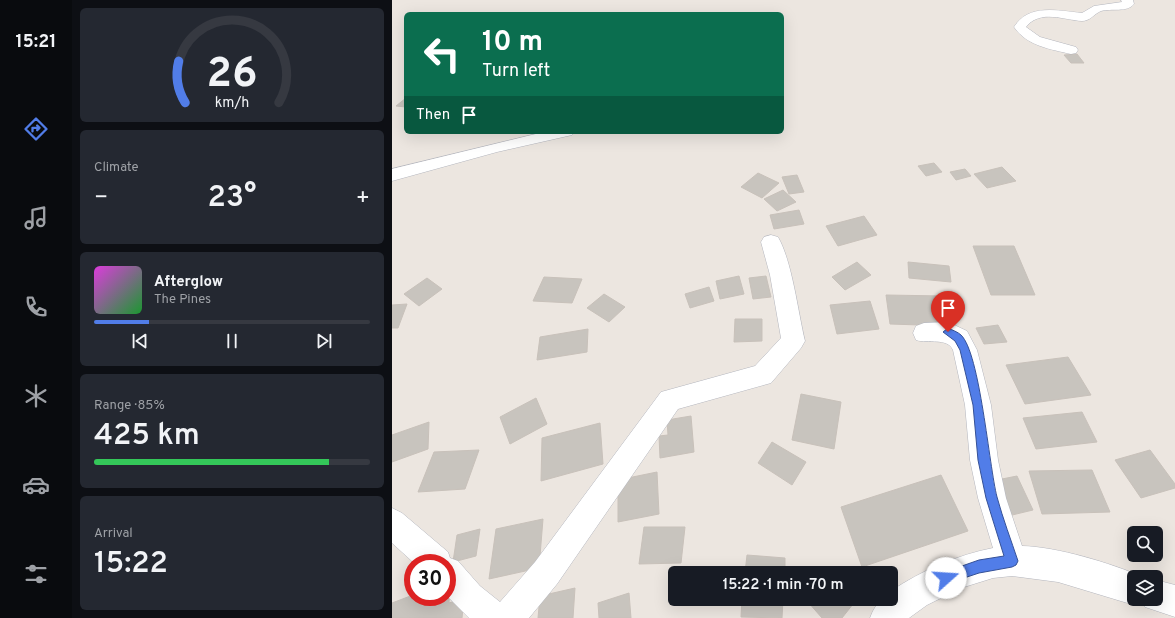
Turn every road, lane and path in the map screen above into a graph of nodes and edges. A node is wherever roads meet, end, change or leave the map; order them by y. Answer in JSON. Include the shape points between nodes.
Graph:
{"nodes":[{"id":1,"x":1127,"y":0,"type":"edge"},
{"id":2,"x":1071,"y":50,"type":"dead end"},
{"id":3,"x":557,"y":134,"type":"edge"},
{"id":4,"x":392,"y":175,"type":"edge"},
{"id":5,"x":771,"y":242,"type":"dead end"},
{"id":6,"x":924,"y":333,"type":"dead end"},
{"id":7,"x":392,"y":523,"type":"edge"},
{"id":8,"x":427,"y":554,"type":"edge"},
{"id":9,"x":1012,"y":561,"type":"junction"},
{"id":10,"x":456,"y":583,"type":"edge"},
{"id":11,"x":1127,"y":587,"type":"edge"},
{"id":12,"x":1163,"y":598,"type":"edge"},
{"id":13,"x":1175,"y":601,"type":"edge"},
{"id":14,"x":494,"y":618,"type":"edge"},
{"id":15,"x":508,"y":618,"type":"edge"},
{"id":16,"x":886,"y":618,"type":"edge"}],
"edges":[{"from":1,"to":2,"type":"street","via":[[1128,4],[1098,8],[1084,18],[1047,12],[1021,24],[1022,31],[1029,36]]},
{"from":3,"to":4,"type":"street"},
{"from":5,"to":15,"type":"street","via":[[793,340],[762,375],[670,400],[546,573]]},
{"from":6,"to":9,"type":"street","via":[[948,332],[959,338],[965,350],[978,405],[984,460],[992,498]]},
{"from":7,"to":8,"type":"street"},
{"from":9,"to":11,"type":"street","via":[[1052,565]]},
{"from":9,"to":16,"type":"street","via":[[979,566],[946,578],[919,591]]},
{"from":10,"to":14,"type":"street","via":[[469,598]]},
{"from":12,"to":13,"type":"street"}]}
